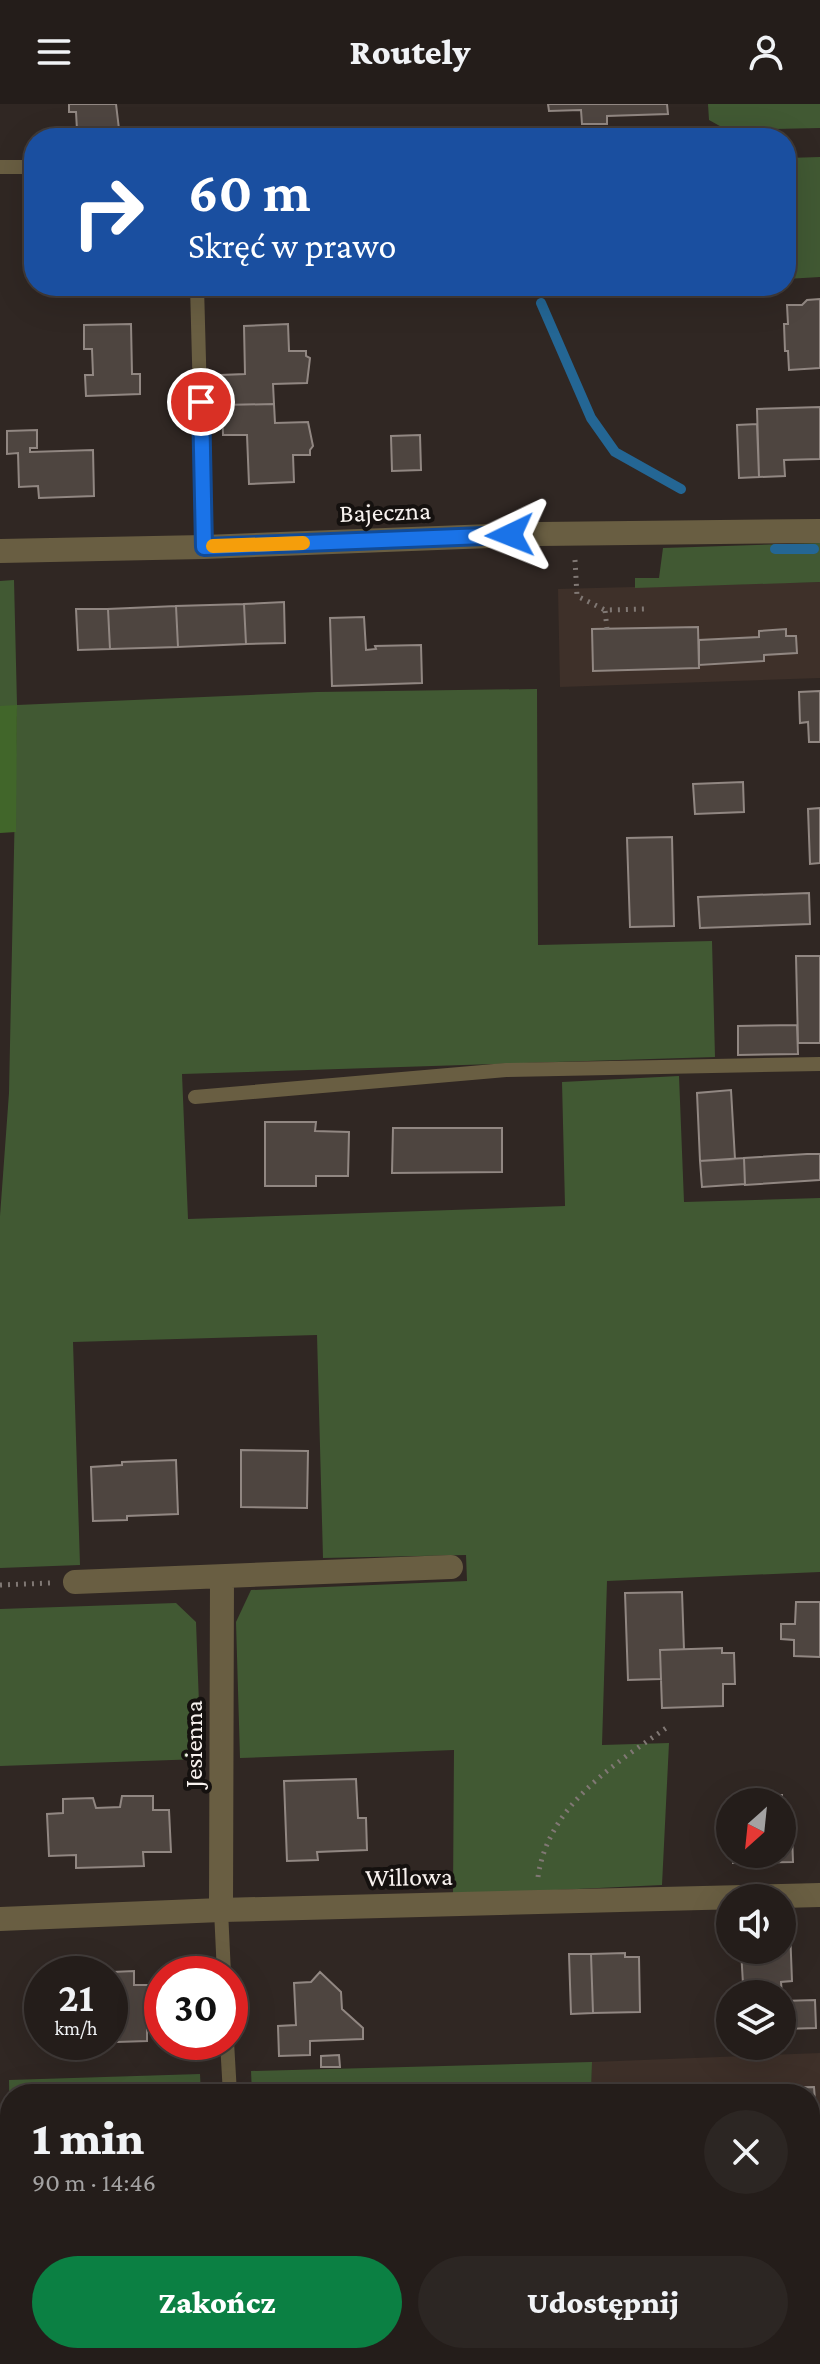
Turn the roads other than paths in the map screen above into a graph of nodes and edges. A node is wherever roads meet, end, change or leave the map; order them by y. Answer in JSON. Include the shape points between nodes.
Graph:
{"nodes":[{"id":1,"x":1,"y":167,"type":"edge"},
{"id":2,"x":24,"y":167,"type":"edge"},
{"id":3,"x":197,"y":296,"type":"edge"},
{"id":4,"x":820,"y":531,"type":"edge"},
{"id":5,"x":204,"y":547,"type":"junction"},
{"id":6,"x":0,"y":551,"type":"edge"},
{"id":7,"x":820,"y":1064,"type":"edge"},
{"id":8,"x":195,"y":1097,"type":"dead end"},
{"id":9,"x":451,"y":1567,"type":"dead end"},
{"id":10,"x":222,"y":1578,"type":"junction"},
{"id":11,"x":75,"y":1582,"type":"road end"},
{"id":12,"x":820,"y":1895,"type":"edge"},
{"id":13,"x":221,"y":1910,"type":"junction"},
{"id":14,"x":0,"y":1919,"type":"edge"},
{"id":15,"x":223,"y":1956,"type":"edge"},
{"id":16,"x":228,"y":2060,"type":"edge"},
{"id":17,"x":229,"y":2084,"type":"edge"}],
"edges":[{"from":1,"to":2,"type":"lane"},
{"from":3,"to":5,"type":"lane"},
{"from":4,"to":5,"type":"street","name":"Bajeczna","via":[[573,533]]},
{"from":5,"to":6,"type":"street","name":"Bajeczna"},
{"from":7,"to":8,"type":"lane","via":[[506,1070]]},
{"from":9,"to":10,"type":"street"},
{"from":10,"to":11,"type":"street"},
{"from":10,"to":13,"type":"street","name":"Jesienna"},
{"from":12,"to":13,"type":"street","name":"Willowa"},
{"from":13,"to":14,"type":"street","name":"Willowa"},
{"from":13,"to":15,"type":"lane"},
{"from":16,"to":17,"type":"lane"}]}
